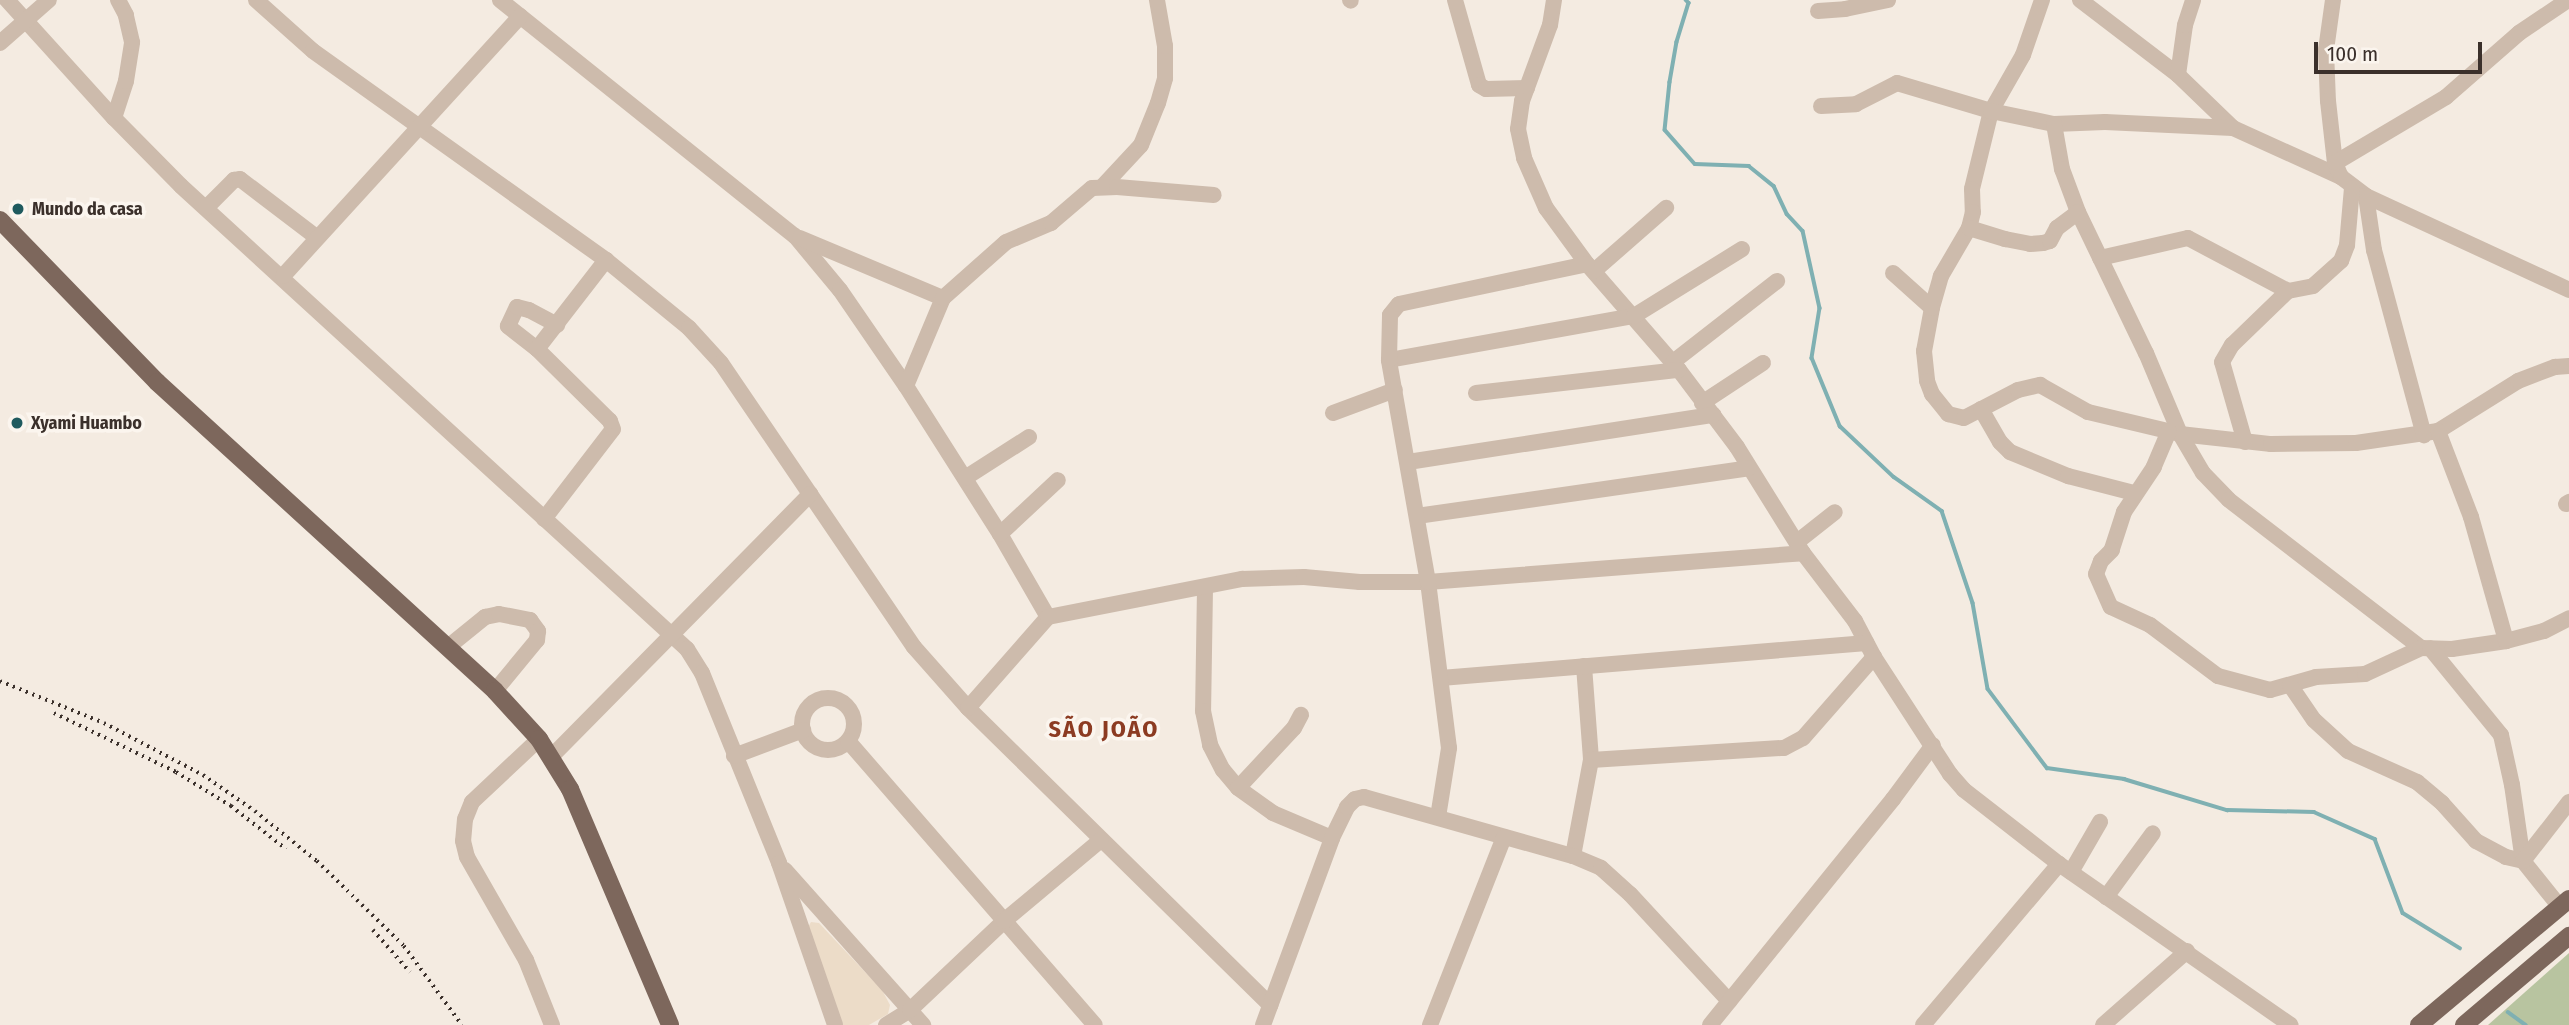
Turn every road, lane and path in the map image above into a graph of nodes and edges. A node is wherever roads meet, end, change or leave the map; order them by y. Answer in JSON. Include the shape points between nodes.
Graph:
{"nodes":[{"id":1,"x":7,"y":0,"type":"edge"},
{"id":2,"x":49,"y":0,"type":"edge"},
{"id":3,"x":118,"y":0,"type":"edge"},
{"id":4,"x":256,"y":0,"type":"edge"},
{"id":5,"x":500,"y":0,"type":"edge"},
{"id":6,"x":1157,"y":0,"type":"edge"},
{"id":7,"x":1455,"y":0,"type":"edge"},
{"id":8,"x":1554,"y":0,"type":"edge"},
{"id":9,"x":1888,"y":0,"type":"edge"},
{"id":10,"x":2042,"y":0,"type":"edge"},
{"id":11,"x":2080,"y":0,"type":"edge"},
{"id":12,"x":2193,"y":0,"type":"edge"},
{"id":13,"x":2333,"y":0,"type":"edge"},
{"id":14,"x":2568,"y":0,"type":"edge"},
{"id":15,"x":1818,"y":11,"type":"dead end"},
{"id":16,"x":520,"y":16,"type":"junction"},
{"id":17,"x":24,"y":21,"type":"junction"},
{"id":18,"x":0,"y":43,"type":"edge"},
{"id":19,"x":2178,"y":75,"type":"junction"},
{"id":20,"x":1527,"y":88,"type":"junction"},
{"id":21,"x":1821,"y":106,"type":"dead end"},
{"id":22,"x":1991,"y":111,"type":"junction"},
{"id":23,"x":114,"y":118,"type":"junction"},
{"id":24,"x":2054,"y":124,"type":"junction"},
{"id":25,"x":418,"y":128,"type":"junction"},
{"id":26,"x":2233,"y":128,"type":"junction"},
{"id":27,"x":2348,"y":181,"type":"junction"},
{"id":28,"x":1102,"y":187,"type":"junction"},
{"id":29,"x":1214,"y":195,"type":"dead end"},
{"id":30,"x":206,"y":208,"type":"junction"},
{"id":31,"x":1666,"y":208,"type":"dead end"},
{"id":32,"x":2078,"y":212,"type":"junction"},
{"id":33,"x":0,"y":220,"type":"edge"},
{"id":34,"x":1969,"y":228,"type":"junction"},
{"id":35,"x":795,"y":236,"type":"junction"},
{"id":36,"x":316,"y":237,"type":"junction"},
{"id":37,"x":1742,"y":249,"type":"dead end"},
{"id":38,"x":2100,"y":258,"type":"junction"},
{"id":39,"x":606,"y":260,"type":"junction"},
{"id":40,"x":1591,"y":267,"type":"junction"},
{"id":41,"x":1893,"y":273,"type":"dead end"},
{"id":42,"x":283,"y":276,"type":"junction"},
{"id":43,"x":1777,"y":281,"type":"dead end"},
{"id":44,"x":2288,"y":290,"type":"junction"},
{"id":45,"x":2569,"y":290,"type":"edge"},
{"id":46,"x":943,"y":298,"type":"junction"},
{"id":47,"x":1932,"y":308,"type":"junction"},
{"id":48,"x":1634,"y":316,"type":"junction"},
{"id":49,"x":558,"y":325,"type":"junction"},
{"id":50,"x":537,"y":349,"type":"junction"},
{"id":51,"x":1389,"y":360,"type":"junction"},
{"id":52,"x":1763,"y":363,"type":"dead end"},
{"id":53,"x":1676,"y":366,"type":"junction"},
{"id":54,"x":2569,"y":366,"type":"edge"},
{"id":55,"x":906,"y":386,"type":"junction"},
{"id":56,"x":1395,"y":390,"type":"junction"},
{"id":57,"x":1476,"y":393,"type":"dead end"},
{"id":58,"x":1708,"y":409,"type":"junction"},
{"id":59,"x":1981,"y":409,"type":"junction"},
{"id":60,"x":1333,"y":413,"type":"dead end"},
{"id":61,"x":2175,"y":432,"type":"junction"},
{"id":62,"x":2431,"y":433,"type":"junction"},
{"id":63,"x":1030,"y":437,"type":"dead end"},
{"id":64,"x":2245,"y":442,"type":"junction"},
{"id":65,"x":1408,"y":462,"type":"junction"},
{"id":66,"x":1749,"y":468,"type":"junction"},
{"id":67,"x":965,"y":478,"type":"junction"},
{"id":68,"x":1058,"y":480,"type":"dead end"},
{"id":69,"x":2134,"y":493,"type":"junction"},
{"id":70,"x":810,"y":494,"type":"junction"},
{"id":71,"x":1835,"y":512,"type":"dead end"},
{"id":72,"x":1417,"y":516,"type":"junction"},
{"id":73,"x":544,"y":519,"type":"junction"},
{"id":74,"x":1000,"y":534,"type":"junction"},
{"id":75,"x":1800,"y":547,"type":"junction"},
{"id":76,"x":1428,"y":582,"type":"junction"},
{"id":77,"x":1205,"y":588,"type":"junction"},
{"id":78,"x":1048,"y":617,"type":"junction"},
{"id":79,"x":2566,"y":624,"type":"edge"},
{"id":80,"x":671,"y":635,"type":"junction"},
{"id":81,"x":2506,"y":641,"type":"junction"},
{"id":82,"x":448,"y":647,"type":"junction"},
{"id":83,"x":2426,"y":648,"type":"junction"},
{"id":84,"x":1870,"y":650,"type":"junction"},
{"id":85,"x":1584,"y":666,"type":"junction"},
{"id":86,"x":1441,"y":678,"type":"junction"},
{"id":87,"x":2290,"y":685,"type":"junction"},
{"id":88,"x":495,"y":691,"type":"junction"},
{"id":89,"x":968,"y":708,"type":"junction"},
{"id":90,"x":1301,"y":715,"type":"dead end"},
{"id":91,"x":803,"y":730,"type":"junction"},
{"id":92,"x":539,"y":739,"type":"junction"},
{"id":93,"x":848,"y":741,"type":"junction"},
{"id":94,"x":1933,"y":745,"type":"junction"},
{"id":95,"x":552,"y":756,"type":"junction"},
{"id":96,"x":734,"y":756,"type":"junction"},
{"id":97,"x":1591,"y":760,"type":"junction"},
{"id":98,"x":1238,"y":788,"type":"junction"},
{"id":99,"x":2569,"y":802,"type":"edge"},
{"id":100,"x":1438,"y":817,"type":"junction"},
{"id":101,"x":2100,"y":822,"type":"dead end"},
{"id":102,"x":2153,"y":834,"type":"dead end"},
{"id":103,"x":1504,"y":837,"type":"junction"},
{"id":104,"x":1332,"y":838,"type":"junction"},
{"id":105,"x":1101,"y":839,"type":"junction"},
{"id":106,"x":1573,"y":856,"type":"junction"},
{"id":107,"x":2523,"y":861,"type":"junction"},
{"id":108,"x":779,"y":863,"type":"junction"},
{"id":109,"x":2065,"y":868,"type":"junction"},
{"id":110,"x":2106,"y":897,"type":"junction"},
{"id":111,"x":2565,"y":903,"type":"edge"},
{"id":112,"x":1004,"y":921,"type":"junction"},
{"id":113,"x":2569,"y":936,"type":"edge"},
{"id":114,"x":2187,"y":951,"type":"junction"},
{"id":115,"x":1729,"y":1001,"type":"junction"},
{"id":116,"x":1270,"y":1005,"type":"junction"},
{"id":117,"x":910,"y":1010,"type":"junction"},
{"id":118,"x":552,"y":1025,"type":"edge"},
{"id":119,"x":670,"y":1025,"type":"edge"},
{"id":120,"x":835,"y":1025,"type":"edge"},
{"id":121,"x":886,"y":1025,"type":"edge"},
{"id":122,"x":923,"y":1025,"type":"edge"},
{"id":123,"x":1096,"y":1025,"type":"edge"},
{"id":124,"x":1263,"y":1025,"type":"edge"},
{"id":125,"x":1430,"y":1025,"type":"edge"},
{"id":126,"x":1710,"y":1025,"type":"edge"},
{"id":127,"x":1923,"y":1025,"type":"edge"},
{"id":128,"x":2103,"y":1025,"type":"edge"},
{"id":129,"x":2291,"y":1025,"type":"edge"},
{"id":130,"x":2419,"y":1025,"type":"edge"},
{"id":131,"x":2464,"y":1025,"type":"edge"}],
"edges":[{"from":1,"to":17,"type":"street"},
{"from":2,"to":17,"type":"street"},
{"from":3,"to":23,"type":"street","via":[[132,42]]},
{"from":4,"to":25,"type":"street","via":[[313,51]]},
{"from":5,"to":16,"type":"street"},
{"from":6,"to":28,"type":"street","via":[[1165,67],[1158,103],[1141,145]]},
{"from":7,"to":20,"type":"street","via":[[1479,85],[1486,89]]},
{"from":8,"to":20,"type":"street","via":[[1550,25]]},
{"from":9,"to":15,"type":"street"},
{"from":10,"to":22,"type":"street","via":[[2023,55]]},
{"from":11,"to":19,"type":"street"},
{"from":12,"to":19,"type":"street"},
{"from":13,"to":27,"type":"street","via":[[2326,50]]},
{"from":14,"to":27,"type":"street","via":[[2519,33]]},
{"from":16,"to":25,"type":"street"},
{"from":16,"to":35,"type":"street"},
{"from":17,"to":18,"type":"street"},
{"from":17,"to":23,"type":"street"},
{"from":19,"to":26,"type":"street"},
{"from":20,"to":40,"type":"street","via":[[1518,129],[1524,158],[1546,208]]},
{"from":21,"to":22,"type":"street","via":[[1856,104],[1897,83]]},
{"from":22,"to":24,"type":"street"},
{"from":22,"to":34,"type":"street","via":[[1972,189]]},
{"from":23,"to":30,"type":"street"},
{"from":24,"to":26,"type":"street"},
{"from":24,"to":32,"type":"street","via":[[2062,169]]},
{"from":25,"to":36,"type":"street"},
{"from":25,"to":39,"type":"street"},
{"from":26,"to":27,"type":"street"},
{"from":27,"to":44,"type":"street","via":[[2347,245],[2341,261],[2313,286]]},
{"from":27,"to":45,"type":"street"},
{"from":27,"to":62,"type":"street"},
{"from":28,"to":29,"type":"street"},
{"from":28,"to":46,"type":"street","via":[[1092,188],[1051,223],[1006,242]]},
{"from":30,"to":36,"type":"street","via":[[240,179]]},
{"from":30,"to":42,"type":"street"},
{"from":31,"to":40,"type":"street"},
{"from":32,"to":34,"type":"street","via":[[2043,243],[2018,242]]},
{"from":32,"to":38,"type":"street"},
{"from":33,"to":82,"type":"main road","via":[[157,382]]},
{"from":34,"to":47,"type":"street","via":[[1941,276]]},
{"from":35,"to":46,"type":"street"},
{"from":35,"to":55,"type":"street","via":[[840,290]]},
{"from":36,"to":42,"type":"street"},
{"from":37,"to":48,"type":"street"},
{"from":38,"to":44,"type":"street","via":[[2188,238]]},
{"from":38,"to":61,"type":"street","via":[[2146,353]]},
{"from":39,"to":49,"type":"street"},
{"from":39,"to":70,"type":"street","via":[[680,320],[721,363]]},
{"from":40,"to":48,"type":"street"},
{"from":40,"to":51,"type":"street","via":[[1399,304],[1388,323]]},
{"from":41,"to":47,"type":"street"},
{"from":42,"to":73,"type":"street"},
{"from":43,"to":53,"type":"street"},
{"from":44,"to":64,"type":"street","via":[[2232,345],[2222,362]]},
{"from":46,"to":55,"type":"street"},
{"from":47,"to":59,"type":"street","via":[[1924,351],[1932,394],[1956,418]]},
{"from":48,"to":51,"type":"street"},
{"from":48,"to":53,"type":"street"},
{"from":49,"to":50,"type":"street"},
{"from":49,"to":50,"type":"street","via":[[517,307],[508,326]]},
{"from":50,"to":73,"type":"street","via":[[613,429]]},
{"from":51,"to":56,"type":"street"},
{"from":52,"to":58,"type":"street"},
{"from":53,"to":57,"type":"street"},
{"from":53,"to":58,"type":"street"},
{"from":54,"to":62,"type":"street","via":[[2518,381]]},
{"from":55,"to":67,"type":"street"},
{"from":56,"to":60,"type":"street"},
{"from":56,"to":65,"type":"street"},
{"from":58,"to":65,"type":"street"},
{"from":58,"to":66,"type":"street"},
{"from":59,"to":61,"type":"street","via":[[2040,385],[2088,412]]},
{"from":59,"to":69,"type":"street","via":[[2010,452],[2068,476]]},
{"from":61,"to":64,"type":"street"},
{"from":61,"to":69,"type":"street"},
{"from":61,"to":83,"type":"street","via":[[2203,473],[2229,500]]},
{"from":62,"to":64,"type":"street","via":[[2356,443]]},
{"from":62,"to":81,"type":"street","via":[[2471,517]]},
{"from":63,"to":67,"type":"street"},
{"from":65,"to":72,"type":"street"},
{"from":66,"to":72,"type":"street"},
{"from":66,"to":75,"type":"street"},
{"from":67,"to":74,"type":"street"},
{"from":68,"to":74,"type":"street"},
{"from":69,"to":87,"type":"street","via":[[2112,550],[2096,573],[2107,602],[2150,625],[2218,676],[2270,690]]},
{"from":70,"to":80,"type":"street"},
{"from":70,"to":89,"type":"street","via":[[914,647]]},
{"from":71,"to":75,"type":"street"},
{"from":72,"to":76,"type":"street"},
{"from":73,"to":80,"type":"street"},
{"from":74,"to":78,"type":"street"},
{"from":75,"to":76,"type":"street"},
{"from":75,"to":84,"type":"street","via":[[1855,621]]},
{"from":76,"to":77,"type":"street","via":[[1254,578]]},
{"from":76,"to":86,"type":"street"},
{"from":77,"to":78,"type":"street"},
{"from":77,"to":98,"type":"street","via":[[1203,710],[1210,745]]},
{"from":78,"to":89,"type":"street"},
{"from":79,"to":81,"type":"street"},
{"from":80,"to":95,"type":"street"},
{"from":80,"to":96,"type":"street","via":[[687,649],[702,673]]},
{"from":81,"to":83,"type":"street"},
{"from":82,"to":88,"type":"main road"},
{"from":82,"to":88,"type":"street","via":[[485,617],[499,614],[530,620],[538,631],[537,640]]},
{"from":83,"to":87,"type":"street","via":[[2365,674],[2316,677]]},
{"from":83,"to":107,"type":"street","via":[[2501,735]]},
{"from":84,"to":85,"type":"street"},
{"from":84,"to":94,"type":"street"},
{"from":84,"to":97,"type":"street","via":[[1803,738],[1784,748]]},
{"from":85,"to":86,"type":"street"},
{"from":85,"to":97,"type":"street"},
{"from":86,"to":100,"type":"street","via":[[1449,748]]},
{"from":87,"to":107,"type":"street","via":[[2314,720],[2348,751],[2417,782],[2476,841]]},
{"from":88,"to":92,"type":"main road"},
{"from":89,"to":105,"type":"street"},
{"from":90,"to":98,"type":"street"},
{"from":91,"to":93,"type":"street","via":[[818,748],[829,750]]},
{"from":91,"to":93,"type":"street","via":[[810,706],[823,699],[838,701],[853,717]]},
{"from":91,"to":96,"type":"street"},
{"from":92,"to":95,"type":"main road"},
{"from":92,"to":118,"type":"street","via":[[472,802],[463,841],[467,857],[526,960]]},
{"from":93,"to":112,"type":"street"},
{"from":94,"to":109,"type":"street","via":[[1964,790]]},
{"from":94,"to":115,"type":"street"},
{"from":95,"to":119,"type":"main road"},
{"from":96,"to":108,"type":"street"},
{"from":97,"to":106,"type":"street"},
{"from":98,"to":104,"type":"street","via":[[1273,813]]},
{"from":99,"to":107,"type":"street"},
{"from":100,"to":103,"type":"street"},
{"from":100,"to":104,"type":"street","via":[[1364,797],[1347,807]]},
{"from":101,"to":109,"type":"street"},
{"from":102,"to":110,"type":"street"},
{"from":103,"to":106,"type":"street"},
{"from":103,"to":125,"type":"street"},
{"from":104,"to":116,"type":"street"},
{"from":105,"to":112,"type":"street"},
{"from":105,"to":116,"type":"street"},
{"from":106,"to":115,"type":"street","via":[[1601,868],[1630,894]]},
{"from":107,"to":111,"type":"street"},
{"from":108,"to":117,"type":"street"},
{"from":108,"to":120,"type":"street"},
{"from":109,"to":110,"type":"street"},
{"from":109,"to":127,"type":"street"},
{"from":110,"to":114,"type":"street"},
{"from":111,"to":130,"type":"main road"},
{"from":112,"to":117,"type":"street"},
{"from":112,"to":123,"type":"street"},
{"from":113,"to":131,"type":"main road"},
{"from":114,"to":128,"type":"street"},
{"from":114,"to":129,"type":"street"},
{"from":115,"to":126,"type":"street"},
{"from":116,"to":124,"type":"street"},
{"from":117,"to":121,"type":"street"},
{"from":117,"to":122,"type":"street"}]}
